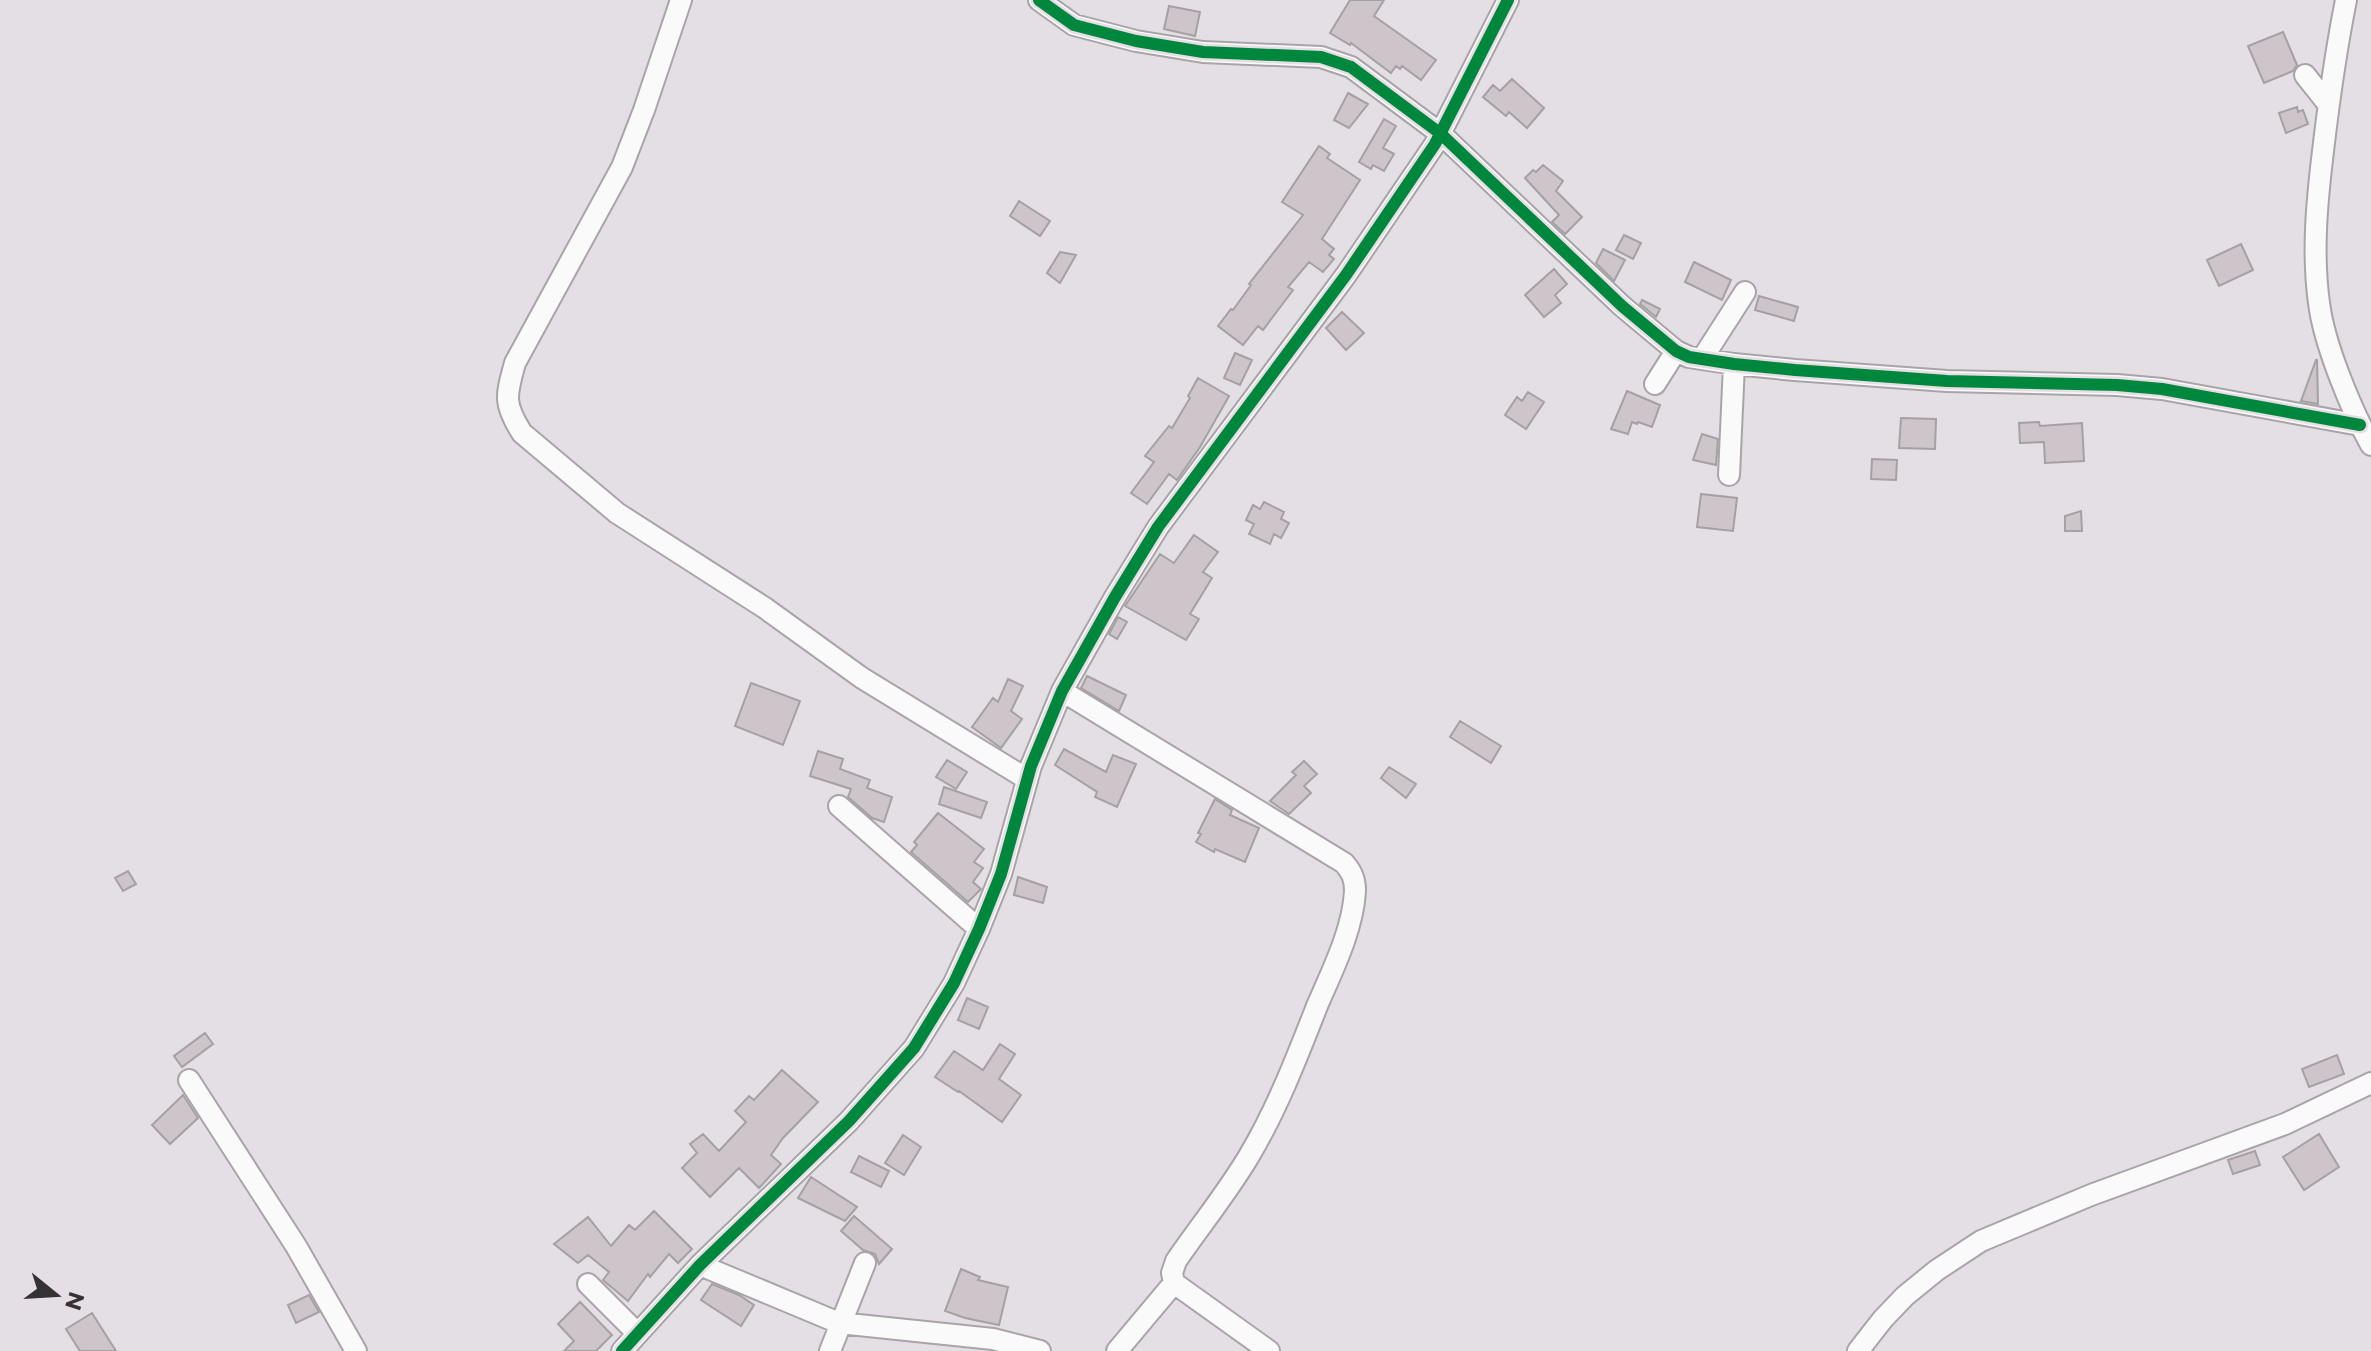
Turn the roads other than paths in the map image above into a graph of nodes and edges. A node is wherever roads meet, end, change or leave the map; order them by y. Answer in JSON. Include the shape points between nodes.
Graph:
{"nodes":[{"id":1,"x":681,"y":0,"type":"edge"},
{"id":2,"x":1039,"y":0,"type":"edge"},
{"id":3,"x":1508,"y":0,"type":"edge"},
{"id":4,"x":2346,"y":0,"type":"edge"},
{"id":5,"x":2305,"y":75,"type":"dead end"},
{"id":6,"x":2328,"y":104,"type":"junction"},
{"id":7,"x":1441,"y":134,"type":"junction"},
{"id":8,"x":1745,"y":292,"type":"dead end"},
{"id":9,"x":1676,"y":351,"type":"junction"},
{"id":10,"x":1702,"y":359,"type":"junction"},
{"id":11,"x":1734,"y":364,"type":"junction"},
{"id":12,"x":1655,"y":384,"type":"dead end"},
{"id":13,"x":2360,"y":425,"type":"junction"},
{"id":14,"x":2371,"y":445,"type":"edge"},
{"id":15,"x":1729,"y":475,"type":"dead end"},
{"id":16,"x":1062,"y":691,"type":"junction"},
{"id":17,"x":1027,"y":779,"type":"junction"},
{"id":18,"x":839,"y":806,"type":"dead end"},
{"id":19,"x":979,"y":929,"type":"junction"},
{"id":20,"x":189,"y":1080,"type":"dead end"},
{"id":21,"x":2371,"y":1083,"type":"edge"},
{"id":22,"x":865,"y":1263,"type":"dead end"},
{"id":23,"x":700,"y":1265,"type":"junction"},
{"id":24,"x":1174,"y":1283,"type":"junction"},
{"id":25,"x":588,"y":1284,"type":"dead end"},
{"id":26,"x":839,"y":1323,"type":"junction"},
{"id":27,"x":637,"y":1333,"type":"junction"},
{"id":28,"x":356,"y":1351,"type":"edge"},
{"id":29,"x":622,"y":1351,"type":"edge"},
{"id":30,"x":830,"y":1351,"type":"edge"},
{"id":31,"x":1040,"y":1351,"type":"edge"},
{"id":32,"x":1117,"y":1351,"type":"edge"},
{"id":33,"x":1269,"y":1351,"type":"edge"},
{"id":34,"x":1858,"y":1351,"type":"edge"}],
"edges":[{"from":1,"to":17,"type":"street","via":[[622,167],[515,363],[506,394],[511,416],[522,433],[617,513],[862,678]]},
{"from":2,"to":7,"type":"street","via":[[1074,25],[1136,41],[1203,52],[1336,61],[1366,76]]},
{"from":3,"to":7,"type":"street"},
{"from":4,"to":6,"type":"street"},
{"from":5,"to":6,"type":"street"},
{"from":6,"to":13,"type":"street","via":[[2316,205],[2319,305]]},
{"from":7,"to":9,"type":"street"},
{"from":7,"to":16,"type":"street","via":[[1346,275],[1158,527]]},
{"from":8,"to":10,"type":"street"},
{"from":9,"to":10,"type":"street"},
{"from":9,"to":12,"type":"street"},
{"from":10,"to":11,"type":"street"},
{"from":11,"to":13,"type":"street","via":[[1947,381],[2162,389]]},
{"from":11,"to":15,"type":"street"},
{"from":13,"to":14,"type":"street"},
{"from":16,"to":17,"type":"street"},
{"from":16,"to":24,"type":"street","via":[[1344,863],[1354,878],[1353,906],[1341,947],[1296,1061],[1251,1153],[1176,1261]]},
{"from":17,"to":19,"type":"street","via":[[1001,874]]},
{"from":18,"to":19,"type":"street"},
{"from":19,"to":23,"type":"street","via":[[914,1048],[849,1121]]},
{"from":20,"to":28,"type":"street","via":[[296,1246]]},
{"from":21,"to":34,"type":"street","via":[[2285,1124],[1981,1241],[1905,1296]]},
{"from":22,"to":26,"type":"street"},
{"from":23,"to":26,"type":"street"},
{"from":23,"to":27,"type":"street"},
{"from":24,"to":32,"type":"street"},
{"from":24,"to":33,"type":"street"},
{"from":25,"to":27,"type":"street"},
{"from":26,"to":30,"type":"street"},
{"from":26,"to":31,"type":"street","via":[[993,1339]]},
{"from":27,"to":29,"type":"street"}]}
